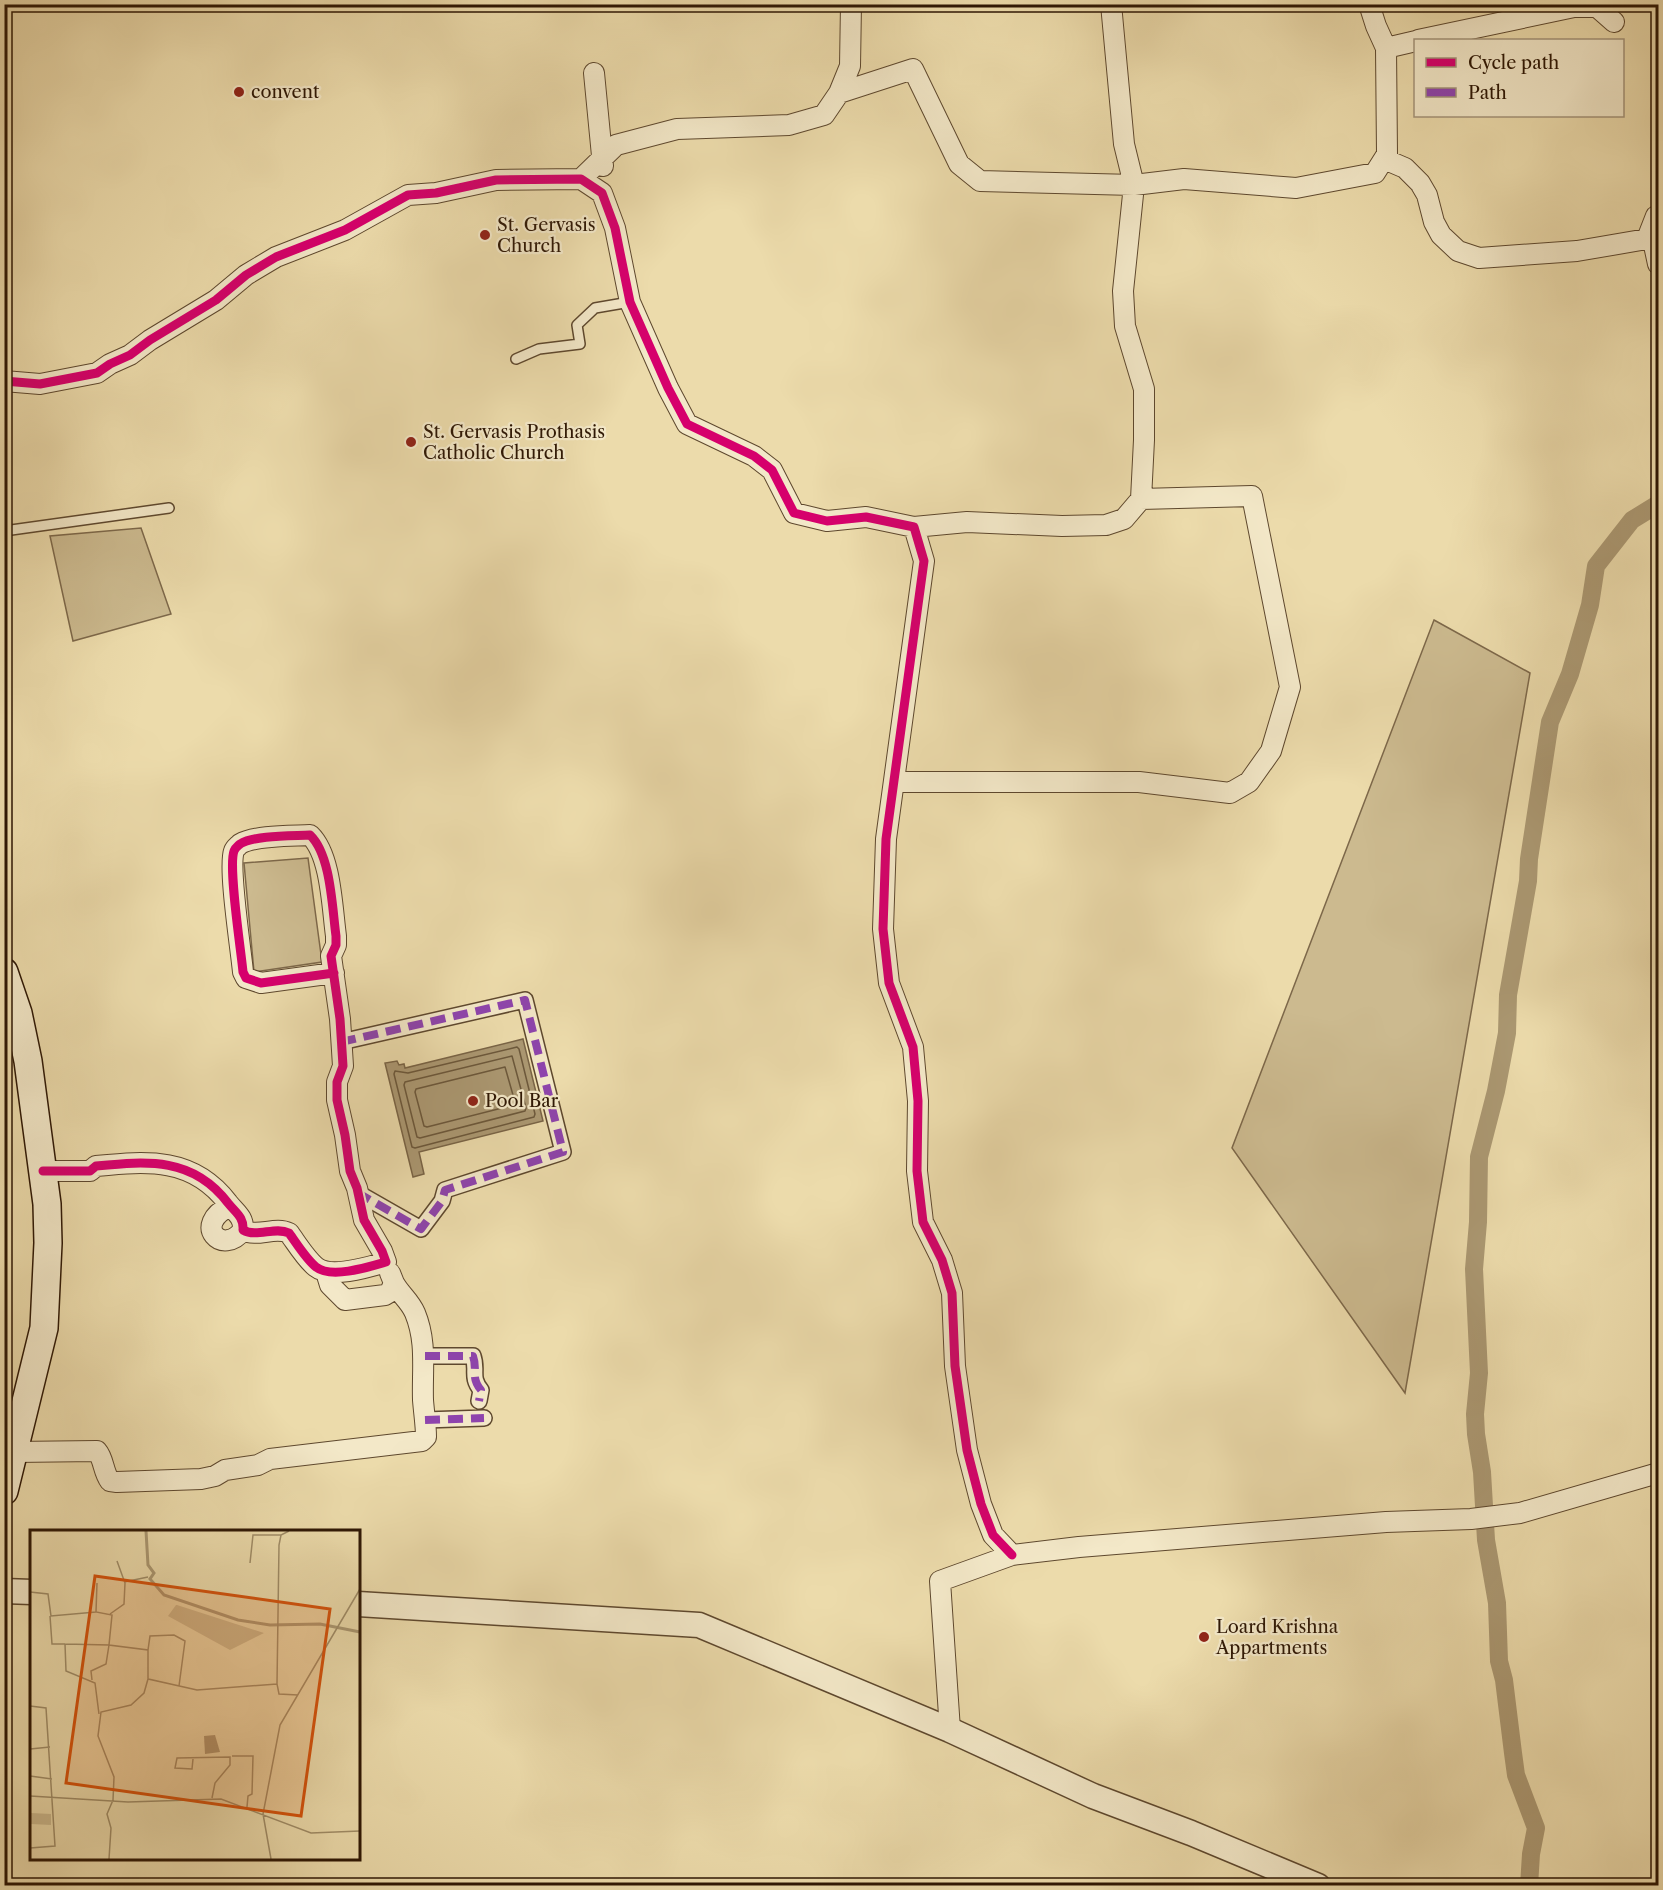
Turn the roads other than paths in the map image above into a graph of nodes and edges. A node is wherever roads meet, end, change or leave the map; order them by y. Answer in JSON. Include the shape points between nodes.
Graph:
{"nodes":[{"id":1,"x":851,"y":4,"type":"edge"},
{"id":2,"x":1111,"y":4,"type":"edge"},
{"id":3,"x":1369,"y":4,"type":"edge"},
{"id":4,"x":1614,"y":22,"type":"dead end"},
{"id":5,"x":1426,"y":39,"type":"edge"},
{"id":6,"x":1414,"y":42,"type":"edge"},
{"id":7,"x":1386,"y":48,"type":"junction"},
{"id":8,"x":594,"y":73,"type":"dead end"},
{"id":9,"x":839,"y":93,"type":"junction"},
{"id":10,"x":603,"y":158,"type":"junction"},
{"id":11,"x":1384,"y":159,"type":"junction"},
{"id":12,"x":581,"y":179,"type":"junction"},
{"id":13,"x":1134,"y":185,"type":"junction"},
{"id":14,"x":602,"y":193,"type":"junction"},
{"id":15,"x":1655,"y":223,"type":"edge"},
{"id":16,"x":1659,"y":264,"type":"edge"},
{"id":17,"x":630,"y":302,"type":"junction"},
{"id":18,"x":516,"y":359,"type":"dead end"},
{"id":19,"x":4,"y":381,"type":"edge"},
{"id":20,"x":1142,"y":499,"type":"junction"},
{"id":21,"x":169,"y":508,"type":"dead end"},
{"id":22,"x":914,"y":527,"type":"junction"},
{"id":23,"x":4,"y":531,"type":"edge"},
{"id":24,"x":895,"y":782,"type":"junction"},
{"id":25,"x":4,"y":972,"type":"edge"},
{"id":26,"x":333,"y":974,"type":"junction"},
{"id":27,"x":341,"y":1042,"type":"junction"},
{"id":28,"x":43,"y":1171,"type":"junction"},
{"id":29,"x":358,"y":1193,"type":"junction"},
{"id":30,"x":230,"y":1206,"type":"junction"},
{"id":31,"x":243,"y":1230,"type":"junction"},
{"id":32,"x":386,"y":1263,"type":"junction"},
{"id":33,"x":326,"y":1272,"type":"junction"},
{"id":34,"x":394,"y":1283,"type":"junction"},
{"id":35,"x":425,"y":1356,"type":"junction"},
{"id":36,"x":479,"y":1401,"type":"dead end"},
{"id":37,"x":484,"y":1418,"type":"dead end"},
{"id":38,"x":425,"y":1420,"type":"junction"},
{"id":39,"x":14,"y":1452,"type":"junction"},
{"id":40,"x":1659,"y":1473,"type":"edge"},
{"id":41,"x":4,"y":1491,"type":"edge"},
{"id":42,"x":1012,"y":1554,"type":"junction"},
{"id":43,"x":4,"y":1591,"type":"edge"},
{"id":44,"x":30,"y":1592,"type":"edge"},
{"id":45,"x":360,"y":1604,"type":"edge"},
{"id":46,"x":950,"y":1730,"type":"junction"},
{"id":47,"x":1318,"y":1886,"type":"edge"}],
"edges":[{"from":1,"to":9,"type":"street","via":[[850,66]]},
{"from":2,"to":13,"type":"street","via":[[1124,144]]},
{"from":3,"to":7,"type":"street"},
{"from":4,"to":5,"type":"street","via":[[1597,7],[1574,7]]},
{"from":6,"to":7,"type":"street"},
{"from":7,"to":11,"type":"street"},
{"from":8,"to":10,"type":"street"},
{"from":9,"to":10,"type":"street","via":[[824,115],[789,125],[677,129],[616,146]]},
{"from":9,"to":13,"type":"street","via":[[913,69],[959,164],[980,181]]},
{"from":10,"to":12,"type":"street"},
{"from":10,"to":14,"type":"street"},
{"from":11,"to":13,"type":"street","via":[[1375,173],[1296,188],[1184,179]]},
{"from":11,"to":15,"type":"street","via":[[1405,168],[1420,183],[1441,235],[1458,251],[1479,258],[1577,251],[1647,238]]},
{"from":12,"to":14,"type":"street"},
{"from":12,"to":19,"type":"street","via":[[496,180],[408,195],[345,230],[276,257],[216,300],[97,373],[40,384]]},
{"from":13,"to":20,"type":"street","via":[[1123,291],[1125,326],[1144,389]]},
{"from":14,"to":17,"type":"street","via":[[615,228]]},
{"from":15,"to":16,"type":"street"},
{"from":17,"to":18,"type":"lane","via":[[595,308],[577,325],[580,344],[539,349]]},
{"from":17,"to":22,"type":"street","via":[[687,424],[754,456],[772,470],[794,513],[827,521],[866,518]]},
{"from":20,"to":22,"type":"street","via":[[1124,519],[1106,525],[967,522]]},
{"from":20,"to":24,"type":"street","via":[[1252,496],[1290,687],[1271,751],[1249,782],[1230,793],[1139,782]]},
{"from":21,"to":23,"type":"lane"},
{"from":22,"to":24,"type":"street","via":[[924,561]]},
{"from":24,"to":42,"type":"street","via":[[886,839],[883,929],[888,982],[914,1047],[917,1171],[923,1222],[942,1260],[952,1293],[955,1366],[967,1450],[981,1504],[993,1535]]},
{"from":25,"to":28,"type":"main road","via":[[28,1061]]},
{"from":26,"to":26,"type":"street","via":[[261,983],[246,978],[234,881],[233,857],[240,844],[310,835],[315,840],[323,855],[336,936],[331,956]]},
{"from":26,"to":27,"type":"street"},
{"from":27,"to":29,"type":"street","via":[[343,1066],[336,1092],[350,1171]]},
{"from":27,"to":29,"type":"street","via":[[525,1000],[563,1152],[445,1190],[442,1201],[422,1229]]},
{"from":28,"to":30,"type":"street","via":[[90,1171],[96,1166],[146,1162],[166,1164],[214,1186]]},
{"from":28,"to":39,"type":"main road","via":[[48,1243],[44,1328]]},
{"from":29,"to":32,"type":"street","via":[[364,1220]]},
{"from":30,"to":31,"type":"street","via":[[242,1218]]},
{"from":30,"to":31,"type":"street","via":[[215,1215],[210,1227],[214,1237],[229,1241]]},
{"from":31,"to":33,"type":"street","via":[[249,1234],[283,1230],[289,1233],[316,1267]]},
{"from":32,"to":33,"type":"street"},
{"from":32,"to":34,"type":"street"},
{"from":33,"to":34,"type":"street","via":[[330,1286],[345,1300],[385,1295]]},
{"from":34,"to":35,"type":"street","via":[[415,1313]]},
{"from":35,"to":36,"type":"street","via":[[473,1356],[474,1381],[481,1390]]},
{"from":35,"to":38,"type":"street"},
{"from":37,"to":38,"type":"street"},
{"from":38,"to":39,"type":"street","via":[[423,1441],[270,1459],[201,1479],[110,1481],[97,1450]]},
{"from":39,"to":41,"type":"main road"},
{"from":40,"to":42,"type":"street","via":[[1508,1515]]},
{"from":42,"to":46,"type":"street","via":[[940,1581]]},
{"from":43,"to":44,"type":"street"},
{"from":45,"to":46,"type":"street","via":[[699,1625]]},
{"from":46,"to":47,"type":"street","via":[[1093,1796]]}]}
